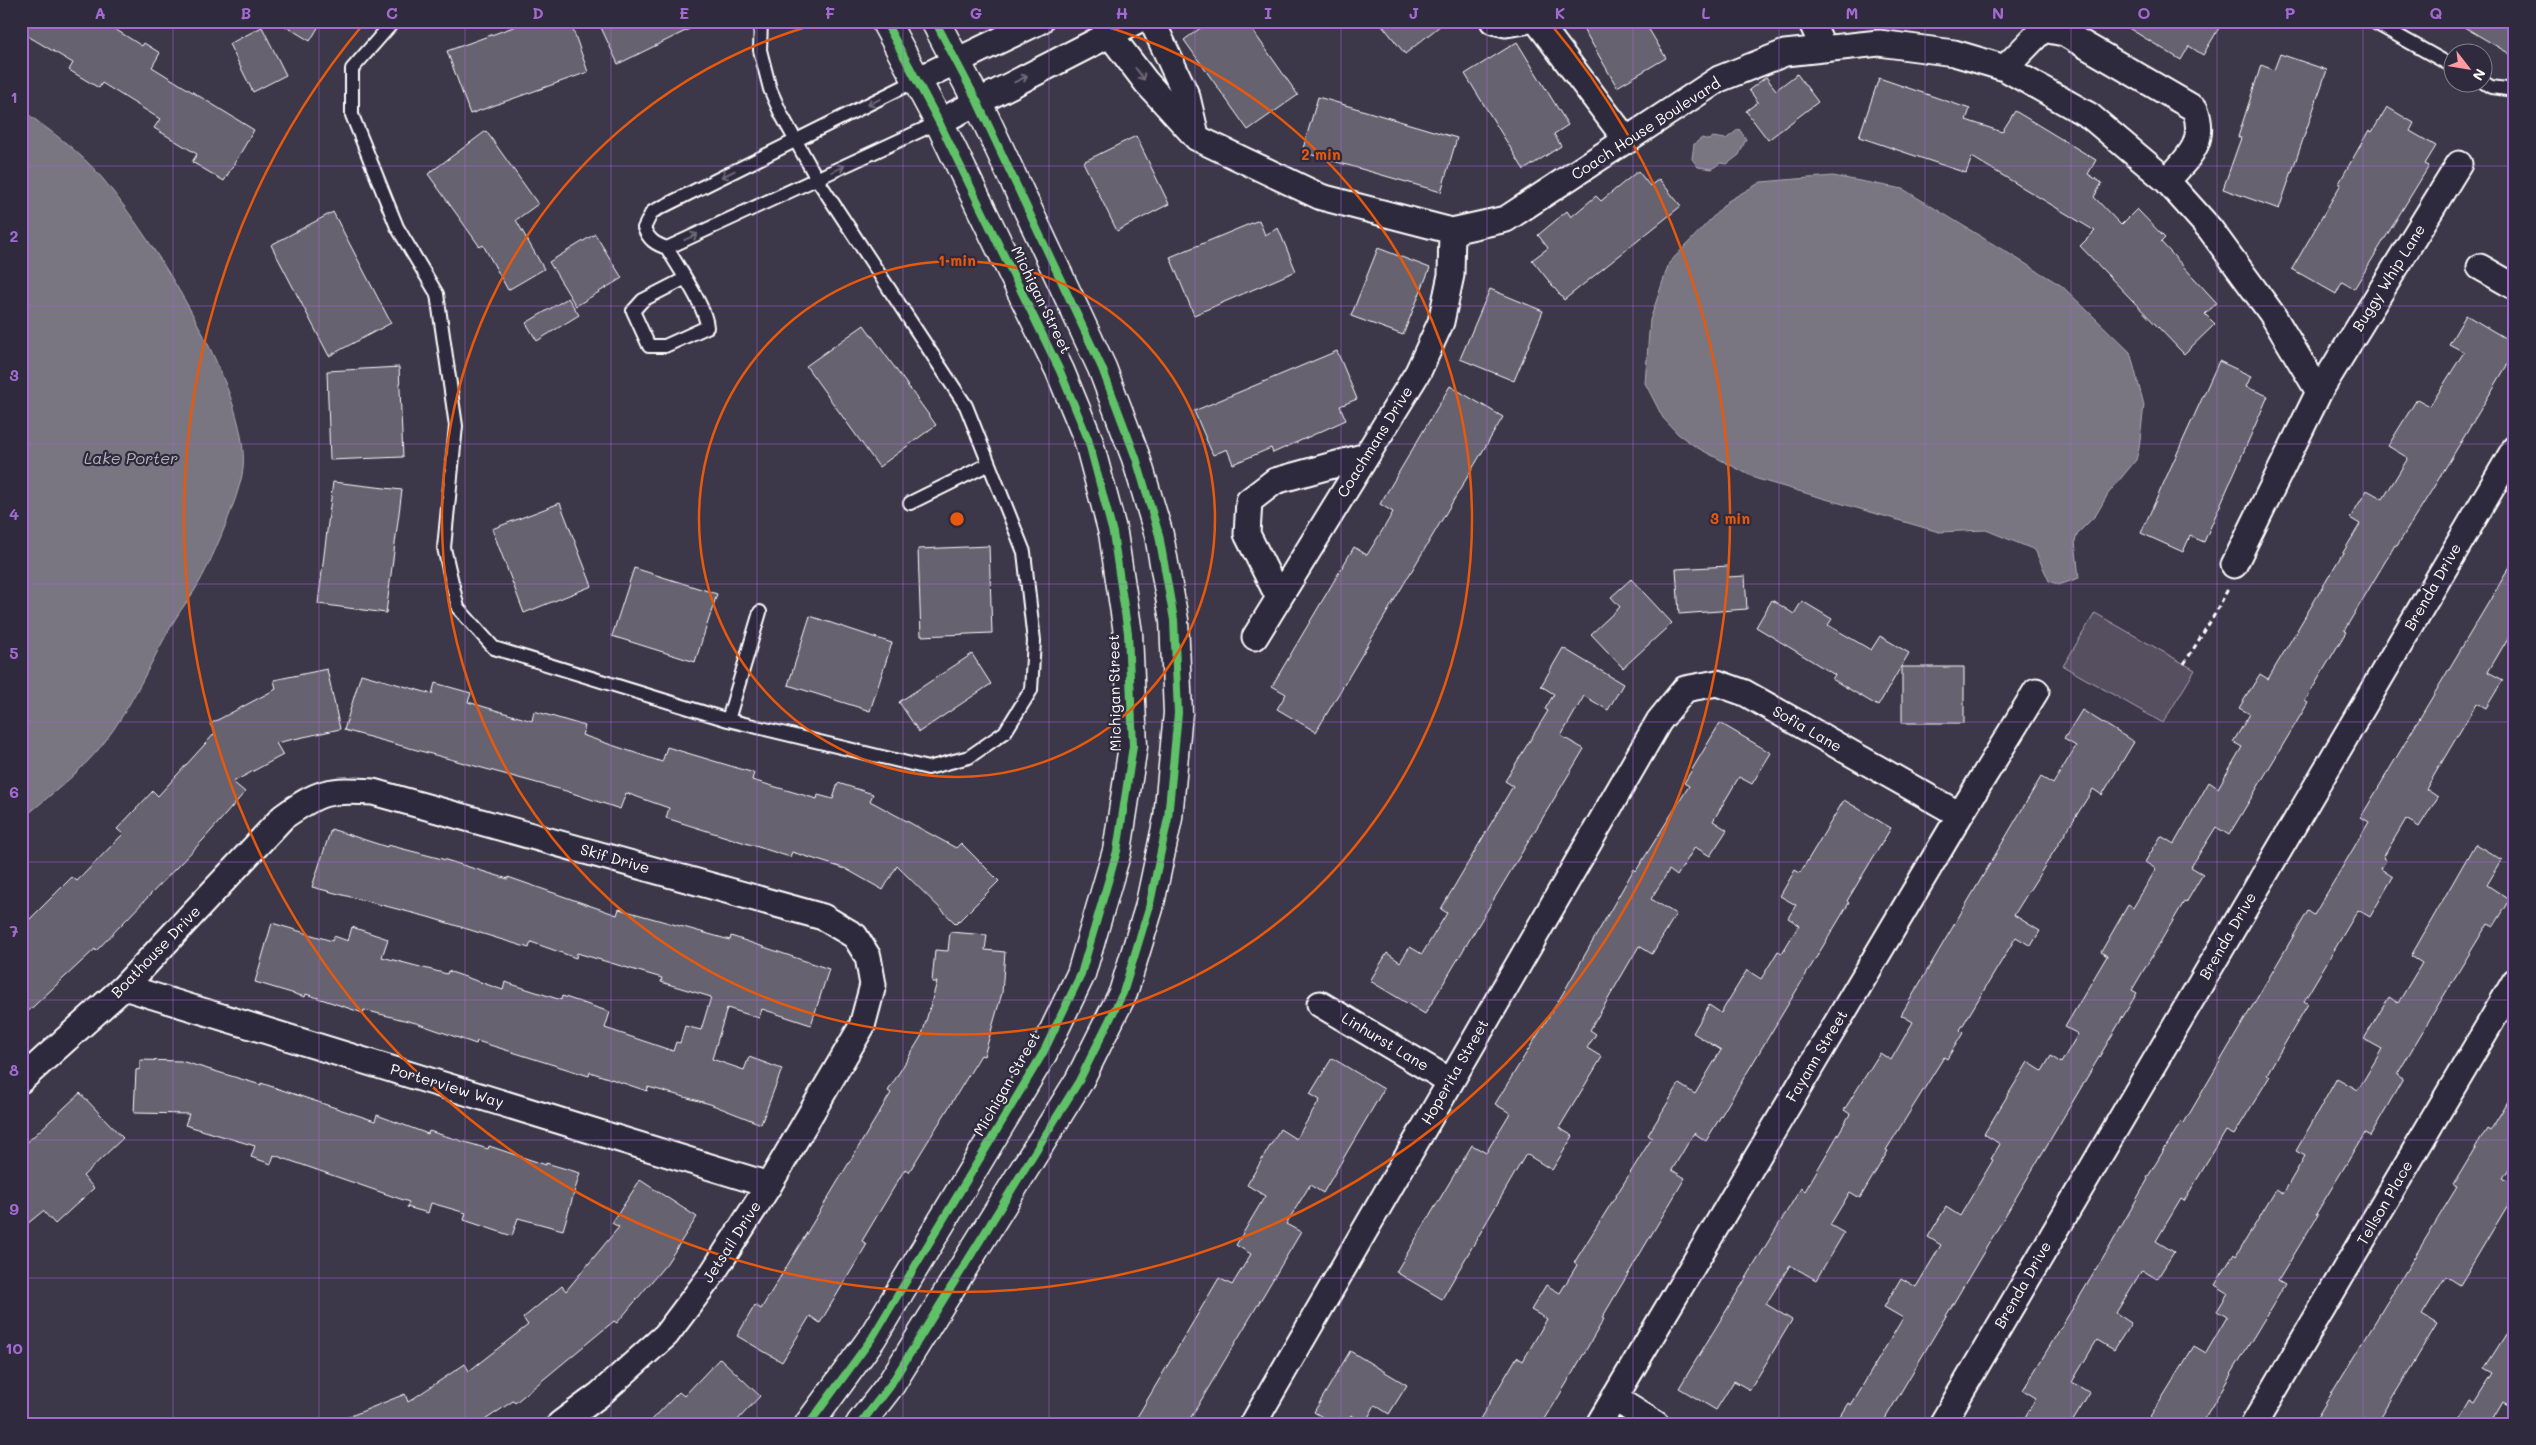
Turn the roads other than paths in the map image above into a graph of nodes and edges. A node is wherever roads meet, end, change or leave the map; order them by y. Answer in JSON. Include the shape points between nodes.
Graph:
{"nodes":[{"id":1,"x":394,"y":21,"type":"edge"},
{"id":2,"x":761,"y":21,"type":"edge"},
{"id":3,"x":885,"y":21,"type":"edge"},
{"id":4,"x":935,"y":21,"type":"edge"},
{"id":5,"x":1040,"y":21,"type":"edge"},
{"id":6,"x":1136,"y":21,"type":"edge"},
{"id":7,"x":1152,"y":21,"type":"edge"},
{"id":8,"x":1493,"y":21,"type":"edge"},
{"id":9,"x":1525,"y":21,"type":"edge"},
{"id":10,"x":1537,"y":21,"type":"edge"},
{"id":11,"x":1811,"y":21,"type":"edge"},
{"id":12,"x":2372,"y":21,"type":"edge"},
{"id":13,"x":1107,"y":28,"type":"edge"},
{"id":14,"x":1824,"y":48,"type":"junction"},
{"id":15,"x":957,"y":61,"type":"junction"},
{"id":16,"x":2444,"y":61,"type":"edge"},
{"id":17,"x":2005,"y":68,"type":"junction"},
{"id":18,"x":917,"y":80,"type":"junction"},
{"id":19,"x":2494,"y":87,"type":"edge"},
{"id":20,"x":2515,"y":90,"type":"edge"},
{"id":21,"x":978,"y":101,"type":"junction"},
{"id":22,"x":939,"y":122,"type":"junction"},
{"id":23,"x":1197,"y":138,"type":"junction"},
{"id":24,"x":796,"y":140,"type":"junction"},
{"id":25,"x":1626,"y":141,"type":"junction"},
{"id":26,"x":2459,"y":164,"type":"dead end"},
{"id":27,"x":817,"y":179,"type":"junction"},
{"id":28,"x":2167,"y":181,"type":"junction"},
{"id":29,"x":1452,"y":231,"type":"junction"},
{"id":30,"x":667,"y":248,"type":"junction"},
{"id":31,"x":2480,"y":267,"type":"dead end"},
{"id":32,"x":684,"y":278,"type":"junction"},
{"id":33,"x":2515,"y":287,"type":"edge"},
{"id":34,"x":2319,"y":392,"type":"junction"},
{"id":35,"x":2515,"y":448,"type":"edge"},
{"id":36,"x":1366,"y":456,"type":"junction"},
{"id":37,"x":989,"y":464,"type":"junction"},
{"id":38,"x":910,"y":503,"type":"dead end"},
{"id":39,"x":2234,"y":565,"type":"road end"},
{"id":40,"x":1279,"y":598,"type":"junction"},
{"id":41,"x":760,"y":612,"type":"dead end"},
{"id":42,"x":1255,"y":637,"type":"dead end"},
{"id":43,"x":2036,"y":690,"type":"dead end"},
{"id":44,"x":728,"y":720,"type":"junction"},
{"id":45,"x":1659,"y":721,"type":"joint"},
{"id":46,"x":1960,"y":816,"type":"junction"},
{"id":47,"x":283,"y":817,"type":"joint"},
{"id":48,"x":2515,"y":981,"type":"edge"},
{"id":49,"x":124,"y":987,"type":"junction"},
{"id":50,"x":1320,"y":1004,"type":"dead end"},
{"id":51,"x":862,"y":1026,"type":"joint"},
{"id":52,"x":21,"y":1080,"type":"edge"},
{"id":53,"x":1450,"y":1081,"type":"junction"},
{"id":54,"x":769,"y":1185,"type":"junction"},
{"id":55,"x":1614,"y":1398,"type":"junction"},
{"id":56,"x":560,"y":1424,"type":"edge"},
{"id":57,"x":809,"y":1424,"type":"edge"},
{"id":58,"x":860,"y":1424,"type":"edge"},
{"id":59,"x":1253,"y":1424,"type":"edge"},
{"id":60,"x":1599,"y":1424,"type":"edge"},
{"id":61,"x":1656,"y":1424,"type":"edge"},
{"id":62,"x":1942,"y":1424,"type":"edge"},
{"id":63,"x":2254,"y":1424,"type":"edge"}],
"edges":[{"from":1,"to":44,"type":"lane","via":[[352,69],[352,115],[398,227],[437,294],[456,426],[444,548],[458,608],[494,648]]},
{"from":2,"to":24,"type":"lane","via":[[760,50],[770,89]]},
{"from":3,"to":18,"type":"street","name":"Michigan Street"},
{"from":4,"to":15,"type":"street","name":"Michigan Street"},
{"from":5,"to":15,"type":"street"},
{"from":6,"to":13,"type":"street"},
{"from":7,"to":23,"type":"street","via":[[1187,97]]},
{"from":8,"to":9,"type":"street","via":[[1506,24]]},
{"from":10,"to":25,"type":"street"},
{"from":11,"to":14,"type":"street"},
{"from":12,"to":16,"type":"lane"},
{"from":21,"to":13,"type":"street","one_way":true},
{"from":13,"to":23,"type":"street","name":"Coach House Boulevard","one_way":true,"via":[[1146,82]]},
{"from":14,"to":17,"type":"street","name":"Coach House Boulevard","via":[[1879,43],[1954,53]]},
{"from":14,"to":25,"type":"street","name":"Coach House Boulevard","via":[[1785,52],[1719,79]]},
{"from":15,"to":18,"type":"street"},
{"from":15,"to":21,"type":"street","name":"Michigan Street"},
{"from":17,"to":28,"type":"street","name":"Coach House Boulevard","via":[[2090,116]]},
{"from":17,"to":28,"type":"street","via":[[2044,29],[2064,33],[2195,108],[2201,126],[2193,152]]},
{"from":18,"to":22,"type":"street","name":"Michigan Street"},
{"from":18,"to":24,"type":"lane","one_way":true},
{"from":19,"to":20,"type":"lane"},
{"from":21,"to":22,"type":"street"},
{"from":21,"to":58,"type":"street","name":"Michigan Street","via":[[1102,368],[1136,458],[1159,535],[1174,620],[1178,714],[1168,818],[1149,908],[1123,993],[1080,1081],[896,1376]]},
{"from":27,"to":22,"type":"lane","one_way":true},
{"from":22,"to":57,"type":"street","name":"Michigan Street","via":[[1060,371],[1088,439],[1113,533],[1128,633],[1133,746],[1117,851],[1081,974],[1043,1053],[872,1338]]},
{"from":23,"to":29,"type":"street","name":"Coach House Boulevard","via":[[1322,197]]},
{"from":24,"to":27,"type":"lane"},
{"from":24,"to":30,"type":"lane","one_way":true,"via":[[652,212],[644,228],[655,244]]},
{"from":25,"to":29,"type":"street","name":"Coach House Boulevard","via":[[1506,219]]},
{"from":26,"to":34,"type":"street","name":"Buggy Whip Lane"},
{"from":30,"to":27,"type":"lane","one_way":true},
{"from":27,"to":37,"type":"lane","via":[[966,406]]},
{"from":28,"to":34,"type":"street","name":"Coach House Boulevard","via":[[2210,229],[2272,314]]},
{"from":29,"to":36,"type":"street","name":"Coachmans Drive","via":[[1451,275],[1441,322],[1418,372]]},
{"from":30,"to":32,"type":"lane"},
{"from":31,"to":33,"type":"street"},
{"from":32,"to":32,"type":"lane","via":[[707,319],[708,327],[665,346],[649,346],[633,311],[643,300]]},
{"from":34,"to":39,"type":"street"},
{"from":35,"to":62,"type":"street","name":"Brenda Drive"},
{"from":36,"to":40,"type":"street","name":"Coachmans Drive"},
{"from":36,"to":40,"type":"street","via":[[1275,482],[1249,501],[1248,534]]},
{"from":37,"to":38,"type":"lane"},
{"from":37,"to":44,"type":"lane","via":[[1024,552],[1034,641],[1031,690],[1005,732],[968,757],[928,768]]},
{"from":40,"to":42,"type":"street","name":"Coachmans Drive"},
{"from":41,"to":44,"type":"lane"},
{"from":43,"to":46,"type":"street","name":"Fayann Street"},
{"from":45,"to":46,"type":"street","name":"Sofia Lane","via":[[1685,689],[1717,683],[1745,693]]},
{"from":45,"to":53,"type":"street","name":"Hoperita Street"},
{"from":46,"to":55,"type":"street","name":"Fayann Street"},
{"from":47,"to":49,"type":"street","name":"Boathouse Drive"},
{"from":47,"to":51,"type":"street","name":"Skif Drive","via":[[310,798],[337,790],[373,792],[823,917],[855,936],[868,957],[873,985]]},
{"from":48,"to":63,"type":"street","name":"Tellson Place"},
{"from":49,"to":52,"type":"street","name":"Boathouse Drive"},
{"from":49,"to":54,"type":"street","name":"Porterview Way"},
{"from":50,"to":53,"type":"street","name":"Linhurst Lane"},
{"from":51,"to":54,"type":"street","name":"Jetsail Drive"},
{"from":53,"to":59,"type":"street","name":"Hoperita Street"},
{"from":54,"to":56,"type":"street","name":"Jetsail Drive","via":[[712,1274],[666,1334],[599,1395]]},
{"from":55,"to":60,"type":"street","name":"Fayann Street"},
{"from":55,"to":61,"type":"street"}]}
